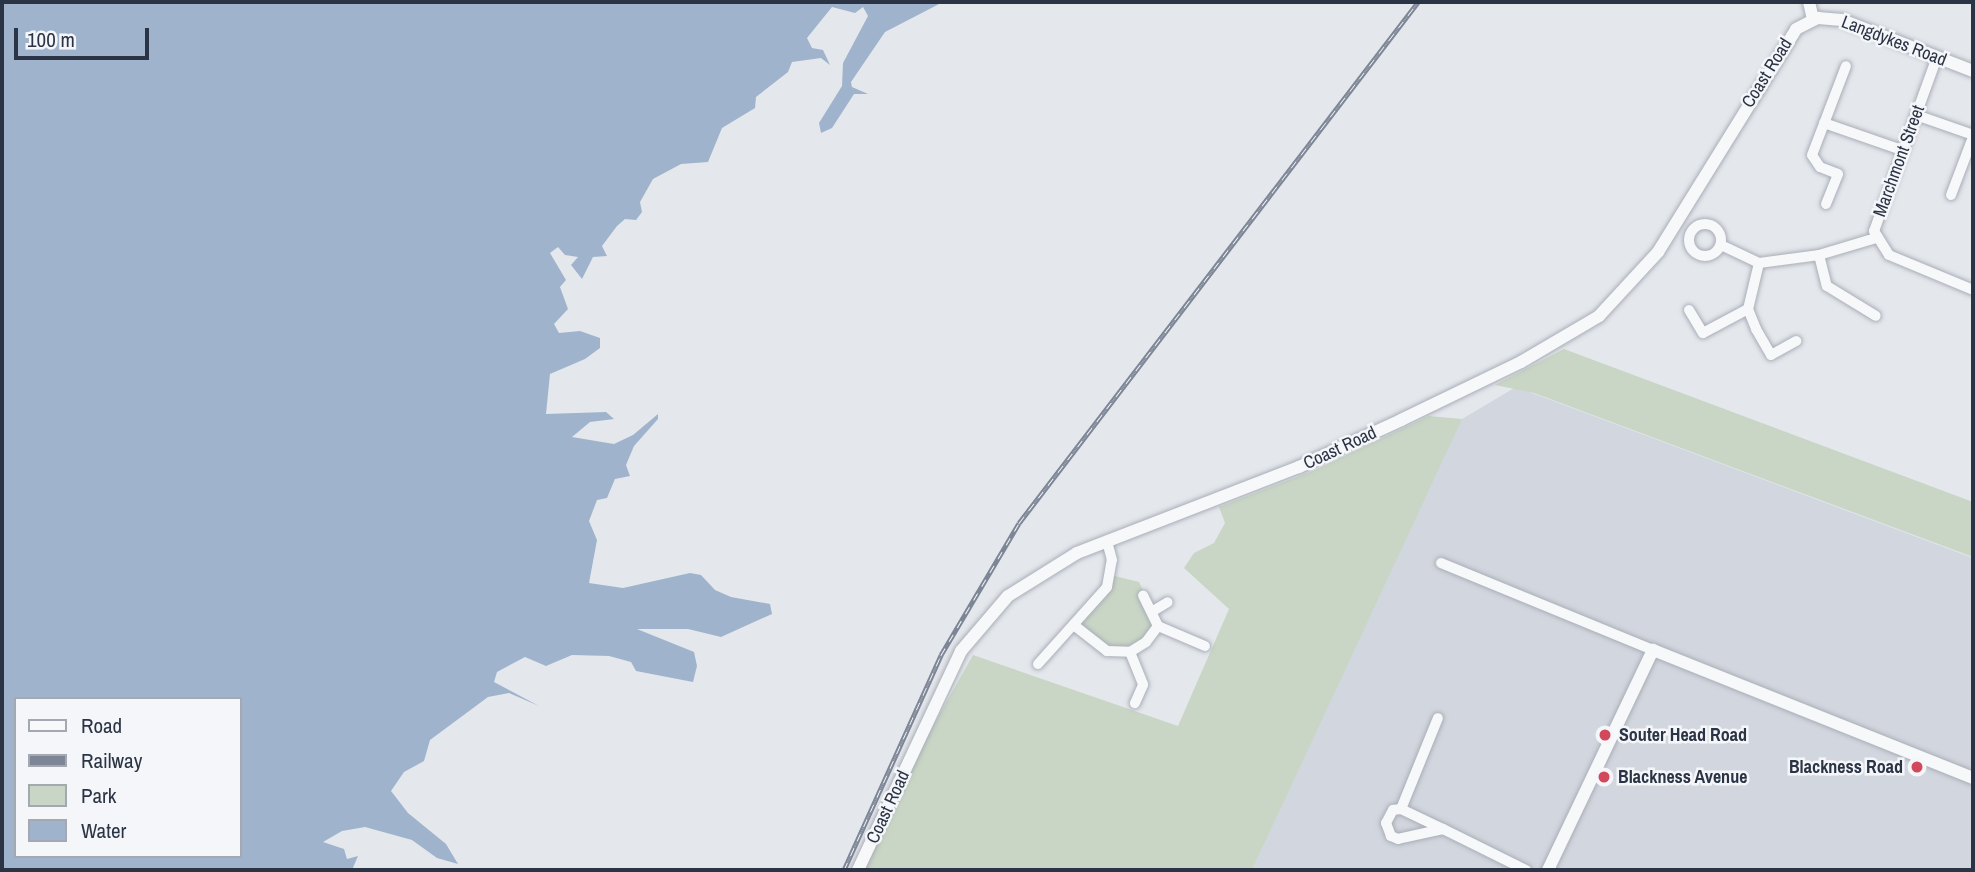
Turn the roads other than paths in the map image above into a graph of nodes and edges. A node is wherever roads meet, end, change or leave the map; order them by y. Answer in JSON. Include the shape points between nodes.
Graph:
{"nodes":[{"id":1,"x":1809,"y":2,"type":"edge"},
{"id":2,"x":1813,"y":19,"type":"junction"},
{"id":3,"x":1937,"y":57,"type":"junction"},
{"id":4,"x":1846,"y":66,"type":"dead end"},
{"id":5,"x":1973,"y":71,"type":"edge"},
{"id":6,"x":1916,"y":115,"type":"junction"},
{"id":7,"x":1824,"y":123,"type":"junction"},
{"id":8,"x":1973,"y":136,"type":"edge"},
{"id":9,"x":1902,"y":150,"type":"junction"},
{"id":10,"x":1951,"y":195,"type":"dead end"},
{"id":11,"x":1826,"y":204,"type":"dead end"},
{"id":12,"x":1876,"y":238,"type":"junction"},
{"id":13,"x":1721,"y":245,"type":"dead end"},
{"id":14,"x":1819,"y":255,"type":"junction"},
{"id":15,"x":1759,"y":263,"type":"junction"},
{"id":16,"x":1973,"y":290,"type":"edge"},
{"id":17,"x":1748,"y":309,"type":"junction"},
{"id":18,"x":1689,"y":310,"type":"dead end"},
{"id":19,"x":1876,"y":316,"type":"dead end"},
{"id":20,"x":1796,"y":341,"type":"dead end"},
{"id":21,"x":1107,"y":541,"type":"junction"},
{"id":22,"x":1441,"y":563,"type":"dead end"},
{"id":23,"x":1143,"y":595,"type":"dead end"},
{"id":24,"x":1168,"y":602,"type":"dead end"},
{"id":25,"x":1153,"y":611,"type":"junction"},
{"id":26,"x":1075,"y":626,"type":"junction"},
{"id":27,"x":1158,"y":626,"type":"junction"},
{"id":28,"x":1206,"y":646,"type":"dead end"},
{"id":29,"x":1653,"y":650,"type":"junction"},
{"id":30,"x":1130,"y":652,"type":"junction"},
{"id":31,"x":1038,"y":664,"type":"dead end"},
{"id":32,"x":1135,"y":703,"type":"dead end"},
{"id":33,"x":1438,"y":718,"type":"dead end"},
{"id":34,"x":1973,"y":778,"type":"edge"},
{"id":35,"x":1401,"y":809,"type":"junction"},
{"id":36,"x":1443,"y":829,"type":"junction"},
{"id":37,"x":858,"y":870,"type":"edge"},
{"id":38,"x":1526,"y":870,"type":"edge"},
{"id":39,"x":1548,"y":870,"type":"edge"}],
"edges":[{"from":1,"to":2,"type":"street"},
{"from":2,"to":3,"type":"street","name":"Langdykes Road","via":[[1842,20]]},
{"from":2,"to":21,"type":"street","name":"Coast Road","via":[[1784,42],[1658,252],[1598,316],[1521,362],[1311,462]]},
{"from":3,"to":5,"type":"street","name":"Langdykes Road"},
{"from":3,"to":6,"type":"street","name":"Marchmont Street"},
{"from":4,"to":7,"type":"street"},
{"from":6,"to":8,"type":"street"},
{"from":6,"to":9,"type":"street","name":"Marchmont Street"},
{"from":7,"to":9,"type":"street"},
{"from":7,"to":11,"type":"street","via":[[1812,155],[1820,167],[1838,174]]},
{"from":8,"to":10,"type":"street"},
{"from":9,"to":12,"type":"street","name":"Marchmont Street","via":[[1877,215]]},
{"from":12,"to":14,"type":"street"},
{"from":12,"to":16,"type":"street","name":"Marchmont Street","via":[[1889,255],[1907,265]]},
{"from":13,"to":15,"type":"street"},
{"from":14,"to":15,"type":"street"},
{"from":14,"to":19,"type":"street","via":[[1827,286]]},
{"from":15,"to":17,"type":"street"},
{"from":17,"to":18,"type":"street","via":[[1703,333]]},
{"from":17,"to":20,"type":"street","via":[[1771,355]]},
{"from":21,"to":26,"type":"street","via":[[1112,560],[1110,581]]},
{"from":21,"to":37,"type":"street","name":"Coast Road","via":[[1024,583],[970,638],[939,694]]},
{"from":22,"to":29,"type":"street"},
{"from":23,"to":25,"type":"street"},
{"from":24,"to":25,"type":"street"},
{"from":25,"to":27,"type":"street"},
{"from":26,"to":30,"type":"street","via":[[1107,651]]},
{"from":26,"to":31,"type":"street"},
{"from":27,"to":28,"type":"street"},
{"from":27,"to":30,"type":"street","via":[[1146,642]]},
{"from":29,"to":34,"type":"street"},
{"from":29,"to":39,"type":"street"},
{"from":30,"to":32,"type":"street","via":[[1143,685]]},
{"from":33,"to":35,"type":"street"},
{"from":35,"to":36,"type":"street"},
{"from":35,"to":36,"type":"street","via":[[1393,810],[1386,823],[1394,838],[1415,838]]},
{"from":36,"to":38,"type":"street"}]}
